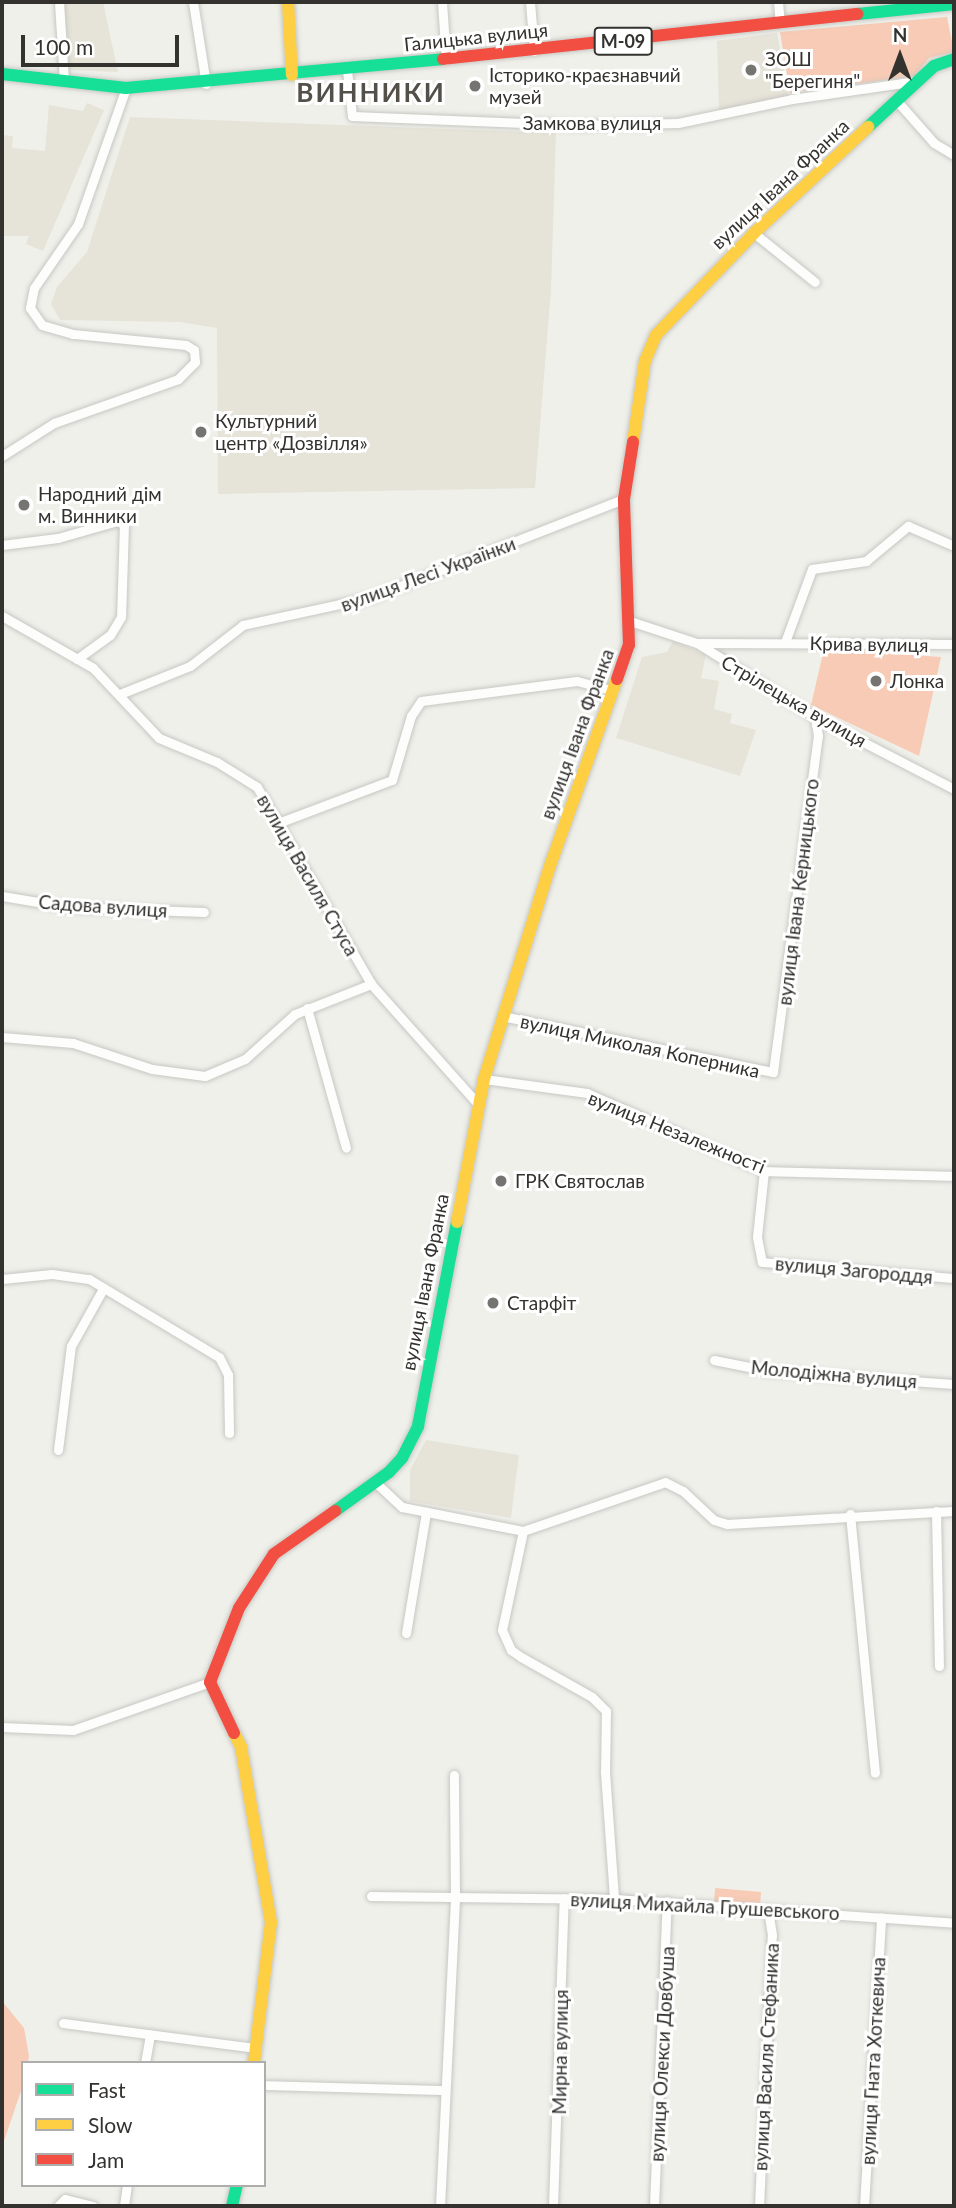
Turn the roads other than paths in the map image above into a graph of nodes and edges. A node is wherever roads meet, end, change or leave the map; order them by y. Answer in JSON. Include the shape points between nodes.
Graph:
{"nodes":[{"id":1,"x":59,"y":2,"type":"edge"},
{"id":2,"x":193,"y":2,"type":"edge"},
{"id":3,"x":288,"y":2,"type":"edge"},
{"id":4,"x":442,"y":2,"type":"edge"},
{"id":5,"x":530,"y":2,"type":"edge"},
{"id":6,"x":778,"y":2,"type":"edge"},
{"id":7,"x":954,"y":4,"type":"edge"},
{"id":8,"x":780,"y":23,"type":"junction"},
{"id":9,"x":534,"y":51,"type":"junction"},
{"id":10,"x":954,"y":59,"type":"edge"},
{"id":11,"x":446,"y":60,"type":"junction"},
{"id":12,"x":347,"y":70,"type":"junction"},
{"id":13,"x":2,"y":74,"type":"edge"},
{"id":14,"x":292,"y":75,"type":"junction"},
{"id":15,"x":917,"y":81,"type":"junction"},
{"id":16,"x":64,"y":82,"type":"junction"},
{"id":17,"x":206,"y":84,"type":"junction"},
{"id":18,"x":126,"y":88,"type":"junction"},
{"id":19,"x":897,"y":101,"type":"junction"},
{"id":20,"x":954,"y":155,"type":"edge"},
{"id":21,"x":754,"y":233,"type":"junction"},
{"id":22,"x":816,"y":282,"type":"dead end"},
{"id":23,"x":2,"y":456,"type":"edge"},
{"id":24,"x":624,"y":499,"type":"junction"},
{"id":25,"x":2,"y":545,"type":"edge"},
{"id":26,"x":952,"y":545,"type":"dead end"},
{"id":27,"x":2,"y":616,"type":"edge"},
{"id":28,"x":630,"y":621,"type":"junction"},
{"id":29,"x":785,"y":642,"type":"junction"},
{"id":30,"x":697,"y":643,"type":"junction"},
{"id":31,"x":954,"y":644,"type":"edge"},
{"id":32,"x":77,"y":659,"type":"junction"},
{"id":33,"x":614,"y":691,"type":"junction"},
{"id":34,"x":120,"y":694,"type":"junction"},
{"id":35,"x":816,"y":718,"type":"junction"},
{"id":36,"x":954,"y":789,"type":"edge"},
{"id":37,"x":278,"y":823,"type":"junction"},
{"id":38,"x":2,"y":896,"type":"edge"},
{"id":39,"x":204,"y":912,"type":"dead end"},
{"id":40,"x":371,"y":984,"type":"junction"},
{"id":41,"x":307,"y":1008,"type":"junction"},
{"id":42,"x":502,"y":1016,"type":"junction"},
{"id":43,"x":2,"y":1037,"type":"edge"},
{"id":44,"x":776,"y":1068,"type":"joint"},
{"id":45,"x":484,"y":1079,"type":"junction"},
{"id":46,"x":478,"y":1104,"type":"junction"},
{"id":47,"x":346,"y":1148,"type":"dead end"},
{"id":48,"x":764,"y":1171,"type":"junction"},
{"id":49,"x":954,"y":1176,"type":"edge"},
{"id":50,"x":954,"y":1278,"type":"edge"},
{"id":51,"x":2,"y":1279,"type":"edge"},
{"id":52,"x":103,"y":1289,"type":"junction"},
{"id":53,"x":714,"y":1360,"type":"dead end"},
{"id":54,"x":954,"y":1384,"type":"edge"},
{"id":55,"x":229,"y":1433,"type":"dead end"},
{"id":56,"x":58,"y":1450,"type":"dead end"},
{"id":57,"x":375,"y":1482,"type":"junction"},
{"id":58,"x":936,"y":1511,"type":"junction"},
{"id":59,"x":954,"y":1511,"type":"edge"},
{"id":60,"x":426,"y":1512,"type":"junction"},
{"id":61,"x":850,"y":1514,"type":"junction"},
{"id":62,"x":523,"y":1531,"type":"junction"},
{"id":63,"x":406,"y":1633,"type":"dead end"},
{"id":64,"x":939,"y":1666,"type":"dead end"},
{"id":65,"x":210,"y":1682,"type":"junction"},
{"id":66,"x":2,"y":1727,"type":"edge"},
{"id":67,"x":875,"y":1773,"type":"dead end"},
{"id":68,"x":454,"y":1775,"type":"dead end"},
{"id":69,"x":371,"y":1896,"type":"dead end"},
{"id":70,"x":455,"y":1898,"type":"junction"},
{"id":71,"x":564,"y":1898,"type":"junction"},
{"id":72,"x":614,"y":1899,"type":"junction"},
{"id":73,"x":667,"y":1901,"type":"junction"},
{"id":74,"x":768,"y":1909,"type":"junction"},
{"id":75,"x":881,"y":1917,"type":"junction"},
{"id":76,"x":954,"y":1923,"type":"edge"},
{"id":77,"x":63,"y":2023,"type":"dead end"},
{"id":78,"x":150,"y":2034,"type":"junction"},
{"id":79,"x":256,"y":2048,"type":"junction"},
{"id":80,"x":145,"y":2061,"type":"edge"},
{"id":81,"x":254,"y":2061,"type":"edge"},
{"id":82,"x":266,"y":2085,"type":"edge"},
{"id":83,"x":444,"y":2090,"type":"junction"},
{"id":84,"x":127,"y":2187,"type":"edge"},
{"id":85,"x":237,"y":2187,"type":"edge"},
{"id":86,"x":58,"y":2206,"type":"edge"},
{"id":87,"x":93,"y":2206,"type":"edge"},
{"id":88,"x":124,"y":2206,"type":"edge"},
{"id":89,"x":232,"y":2206,"type":"edge"},
{"id":90,"x":440,"y":2206,"type":"edge"},
{"id":91,"x":553,"y":2206,"type":"edge"},
{"id":92,"x":654,"y":2206,"type":"edge"},
{"id":93,"x":759,"y":2206,"type":"edge"},
{"id":94,"x":864,"y":2206,"type":"edge"}],
"edges":[{"from":1,"to":16,"type":"street"},
{"from":2,"to":17,"type":"street"},
{"from":3,"to":14,"type":"street"},
{"from":4,"to":11,"type":"street"},
{"from":5,"to":9,"type":"street"},
{"from":6,"to":8,"type":"street"},
{"from":7,"to":8,"type":"street","name":"Галицька вулиця","number":"М-09"},
{"from":8,"to":9,"type":"street","name":"Галицька вулиця","number":"М-09"},
{"from":9,"to":11,"type":"street","name":"Галицька вулиця","number":"М-09"},
{"from":10,"to":15,"type":"street","name":"вулиця Івана Франка","via":[[934,66]]},
{"from":11,"to":12,"type":"street","name":"Галицька вулиця","number":"М-09"},
{"from":12,"to":14,"type":"street","name":"Галицька вулиця","number":"М-09"},
{"from":12,"to":15,"type":"street","name":"Замкова вулиця","via":[[352,116],[580,125],[678,123],[792,99]]},
{"from":13,"to":16,"type":"street","name":"Галицька вулиця","number":"М-09"},
{"from":14,"to":17,"type":"street","name":"Галицька вулиця","number":"М-09"},
{"from":15,"to":19,"type":"street","name":"вулиця Івана Франка"},
{"from":16,"to":18,"type":"street","name":"Галицька вулиця","number":"М-09"},
{"from":17,"to":18,"type":"street","name":"Галицька вулиця","number":"М-09"},
{"from":18,"to":23,"type":"street","via":[[78,224],[34,288],[30,308],[42,325],[65,332],[186,345],[194,350],[195,362],[178,379],[54,423]]},
{"from":19,"to":20,"type":"street","via":[[934,143]]},
{"from":19,"to":21,"type":"street","name":"вулиця Івана Франка"},
{"from":21,"to":22,"type":"street"},
{"from":21,"to":24,"type":"street","name":"вулиця Івана Франка","via":[[656,335],[645,361]]},
{"from":24,"to":28,"type":"street","name":"вулиця Івана Франка"},
{"from":24,"to":34,"type":"street","name":"вулиця Лесі Українки","via":[[372,597],[243,625],[190,666]]},
{"from":25,"to":32,"type":"street","via":[[58,538],[117,521],[124,524],[121,617],[110,635]]},
{"from":26,"to":29,"type":"street","name":"Крива вулиця","via":[[908,526],[866,561],[812,569]]},
{"from":27,"to":32,"type":"street","name":"вулиця Василя Стуса"},
{"from":28,"to":30,"type":"street","name":"Стрілецька вулиця"},
{"from":28,"to":33,"type":"street","name":"вулиця Івана Франка","via":[[629,645]]},
{"from":29,"to":30,"type":"street","name":"Крива вулиця"},
{"from":29,"to":31,"type":"street","name":"Крива вулиця"},
{"from":30,"to":35,"type":"street","name":"Стрілецька вулиця"},
{"from":32,"to":34,"type":"street","name":"вулиця Василя Стуса"},
{"from":33,"to":37,"type":"street","via":[[577,681],[421,701],[411,716],[392,780]]},
{"from":33,"to":42,"type":"street","name":"вулиця Івана Франка"},
{"from":34,"to":37,"type":"street","name":"вулиця Василя Стуса","via":[[159,738],[217,762],[257,787]]},
{"from":35,"to":36,"type":"street","name":"Стрілецька вулиця"},
{"from":35,"to":44,"type":"street","name":"вулиця Івана Керницького","via":[[818,736]]},
{"from":37,"to":40,"type":"street","name":"вулиця Василя Стуса"},
{"from":38,"to":39,"type":"street","name":"Садова вулиця","via":[[68,907]]},
{"from":40,"to":41,"type":"street"},
{"from":40,"to":46,"type":"street","name":"вулиця Василя Стуса"},
{"from":41,"to":43,"type":"street","via":[[245,1059],[205,1076],[152,1069],[73,1044]]},
{"from":41,"to":47,"type":"street"},
{"from":42,"to":44,"type":"street","name":"вулиця Миколая Коперника","via":[[755,1071],[768,1073]]},
{"from":42,"to":45,"type":"street","name":"вулиця Івана Франка"},
{"from":45,"to":46,"type":"street","name":"вулиця Івана Франка"},
{"from":45,"to":48,"type":"street","name":"вулиця Незалежності","via":[[587,1093]]},
{"from":46,"to":57,"type":"street","name":"вулиця Івана Франка","via":[[418,1426],[402,1458]]},
{"from":48,"to":49,"type":"street","name":"вулиця Незалежності"},
{"from":48,"to":50,"type":"street","name":"вулиця Загороддя","via":[[757,1245],[762,1262]]},
{"from":51,"to":52,"type":"street","via":[[74,1275]]},
{"from":52,"to":55,"type":"street","via":[[219,1357],[228,1375]]},
{"from":52,"to":56,"type":"street","via":[[71,1346]]},
{"from":53,"to":54,"type":"street","name":"Молодіжна вулиця","via":[[769,1371]]},
{"from":57,"to":60,"type":"street","via":[[402,1507]]},
{"from":57,"to":65,"type":"street","name":"вулиця Івана Франка","via":[[274,1554],[239,1608]]},
{"from":58,"to":59,"type":"street"},
{"from":58,"to":61,"type":"street"},
{"from":58,"to":64,"type":"street"},
{"from":60,"to":62,"type":"street"},
{"from":60,"to":63,"type":"street"},
{"from":61,"to":62,"type":"street","via":[[727,1524],[714,1520],[683,1491],[665,1482]]},
{"from":61,"to":67,"type":"street"},
{"from":62,"to":72,"type":"street","via":[[502,1630],[511,1650],[592,1697],[606,1711],[605,1772]]},
{"from":65,"to":66,"type":"street","via":[[73,1730]]},
{"from":65,"to":79,"type":"street","via":[[241,1747],[271,1922]]},
{"from":68,"to":70,"type":"street"},
{"from":69,"to":70,"type":"street","name":"вулиця Михайла Грушевського"},
{"from":70,"to":71,"type":"street","name":"вулиця Михайла Грушевського"},
{"from":70,"to":83,"type":"street"},
{"from":71,"to":72,"type":"street","name":"вулиця Михайла Грушевського"},
{"from":71,"to":91,"type":"street","name":"Мирна вулиця"},
{"from":72,"to":73,"type":"street","name":"вулиця Михайла Грушевського"},
{"from":73,"to":74,"type":"street","name":"вулиця Михайла Грушевського"},
{"from":73,"to":92,"type":"street","name":"вулиця Олекси Довбуша"},
{"from":74,"to":75,"type":"street","name":"вулиця Михайла Грушевського"},
{"from":74,"to":93,"type":"street","name":"вулиця Василя Стефаника","via":[[772,1935]]},
{"from":75,"to":76,"type":"street","name":"вулиця Михайла Грушевського"},
{"from":75,"to":94,"type":"street","name":"вулиця Гната Хоткевича"},
{"from":77,"to":78,"type":"street"},
{"from":78,"to":79,"type":"street"},
{"from":78,"to":80,"type":"street"},
{"from":79,"to":81,"type":"street"},
{"from":82,"to":83,"type":"street"},
{"from":83,"to":90,"type":"street"},
{"from":84,"to":88,"type":"street"},
{"from":85,"to":89,"type":"street"},
{"from":86,"to":87,"type":"street","via":[[65,2199]]}]}
